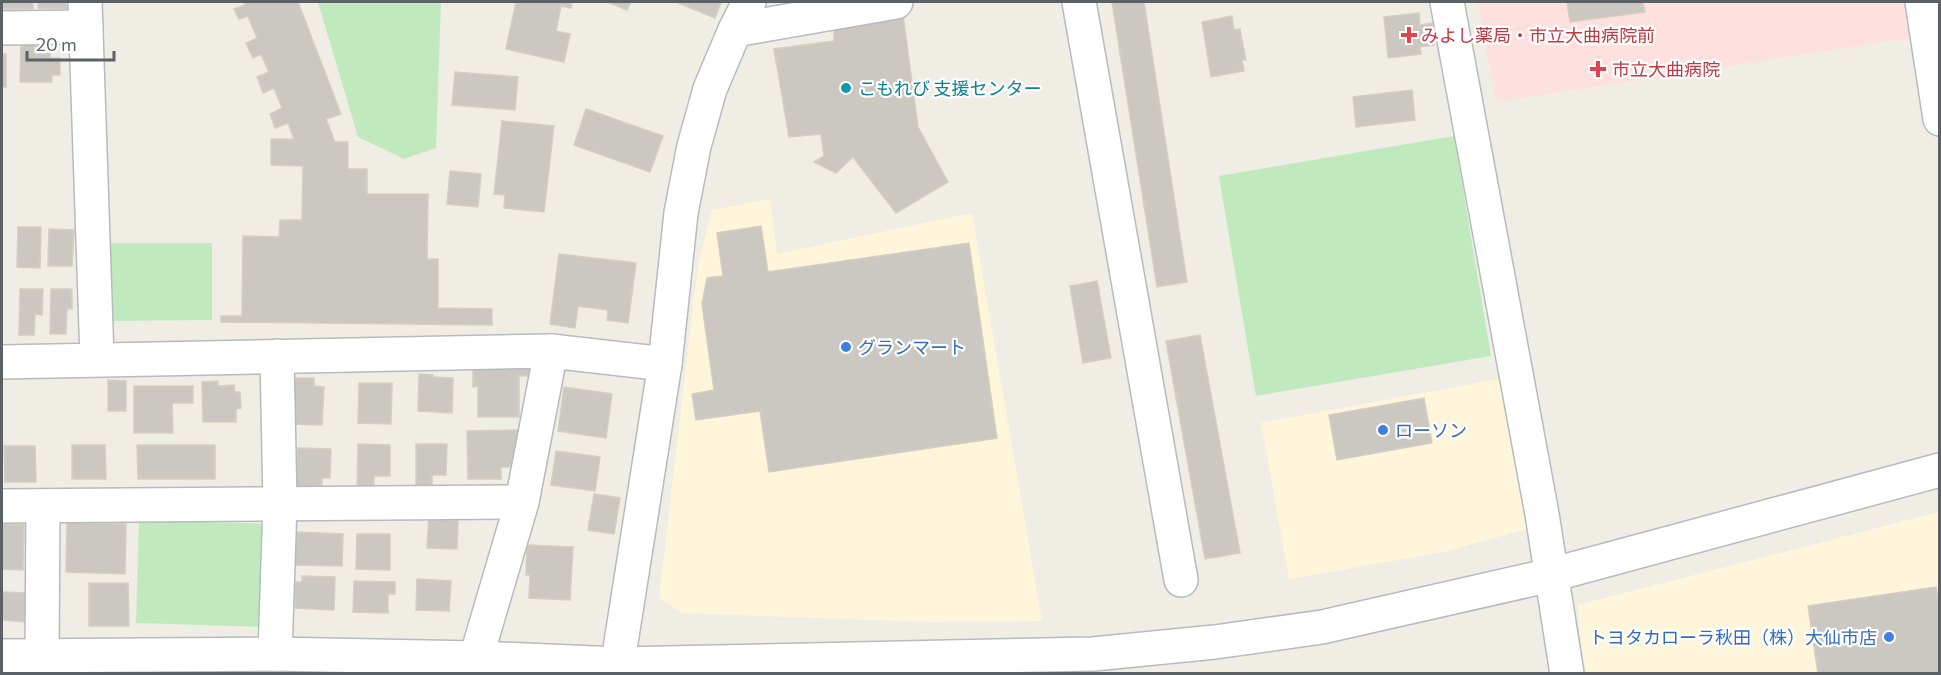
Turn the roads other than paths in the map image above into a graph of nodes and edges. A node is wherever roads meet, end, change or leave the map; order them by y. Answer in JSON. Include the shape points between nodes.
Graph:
{"nodes":[{"id":1,"x":749,"y":2,"type":"edge"},
{"id":2,"x":896,"y":2,"type":"edge"},
{"id":3,"x":1079,"y":2,"type":"edge"},
{"id":4,"x":1447,"y":2,"type":"edge"},
{"id":5,"x":1922,"y":2,"type":"edge"},
{"id":6,"x":85,"y":14,"type":"edge"},
{"id":7,"x":2,"y":28,"type":"edge"},
{"id":8,"x":735,"y":30,"type":"junction"},
{"id":9,"x":1940,"y":119,"type":"edge"},
{"id":10,"x":551,"y":351,"type":"junction"},
{"id":11,"x":277,"y":356,"type":"junction"},
{"id":12,"x":97,"y":359,"type":"junction"},
{"id":13,"x":2,"y":362,"type":"edge"},
{"id":14,"x":664,"y":364,"type":"junction"},
{"id":15,"x":1940,"y":470,"type":"edge"},
{"id":16,"x":522,"y":502,"type":"junction"},
{"id":17,"x":280,"y":504,"type":"junction"},
{"id":18,"x":2,"y":506,"type":"edge"},
{"id":19,"x":43,"y":506,"type":"junction"},
{"id":20,"x":1551,"y":575,"type":"junction"},
{"id":21,"x":1181,"y":580,"type":"dead end"},
{"id":22,"x":274,"y":654,"type":"junction"},
{"id":23,"x":2,"y":656,"type":"edge"},
{"id":24,"x":42,"y":656,"type":"junction"},
{"id":25,"x":477,"y":658,"type":"junction"},
{"id":26,"x":617,"y":669,"type":"edge"},
{"id":27,"x":1567,"y":674,"type":"edge"}],
"edges":[{"from":1,"to":8,"type":"street"},
{"from":2,"to":8,"type":"street"},
{"from":3,"to":21,"type":"street"},
{"from":4,"to":20,"type":"street"},
{"from":5,"to":9,"type":"street"},
{"from":6,"to":7,"type":"street"},
{"from":6,"to":12,"type":"street"},
{"from":8,"to":14,"type":"street","via":[[710,89],[694,146],[681,213]]},
{"from":10,"to":11,"type":"street"},
{"from":10,"to":14,"type":"street"},
{"from":10,"to":16,"type":"street"},
{"from":11,"to":12,"type":"street"},
{"from":11,"to":17,"type":"street"},
{"from":12,"to":13,"type":"street"},
{"from":14,"to":26,"type":"street"},
{"from":15,"to":20,"type":"street"},
{"from":16,"to":17,"type":"street"},
{"from":16,"to":25,"type":"street"},
{"from":17,"to":19,"type":"street"},
{"from":17,"to":22,"type":"street"},
{"from":18,"to":19,"type":"street"},
{"from":19,"to":24,"type":"street"},
{"from":20,"to":26,"type":"street","via":[[1322,627],[1215,642],[1104,653]]},
{"from":20,"to":27,"type":"street"},
{"from":22,"to":24,"type":"street"},
{"from":22,"to":25,"type":"street"},
{"from":23,"to":24,"type":"street"},
{"from":25,"to":26,"type":"street"}]}
